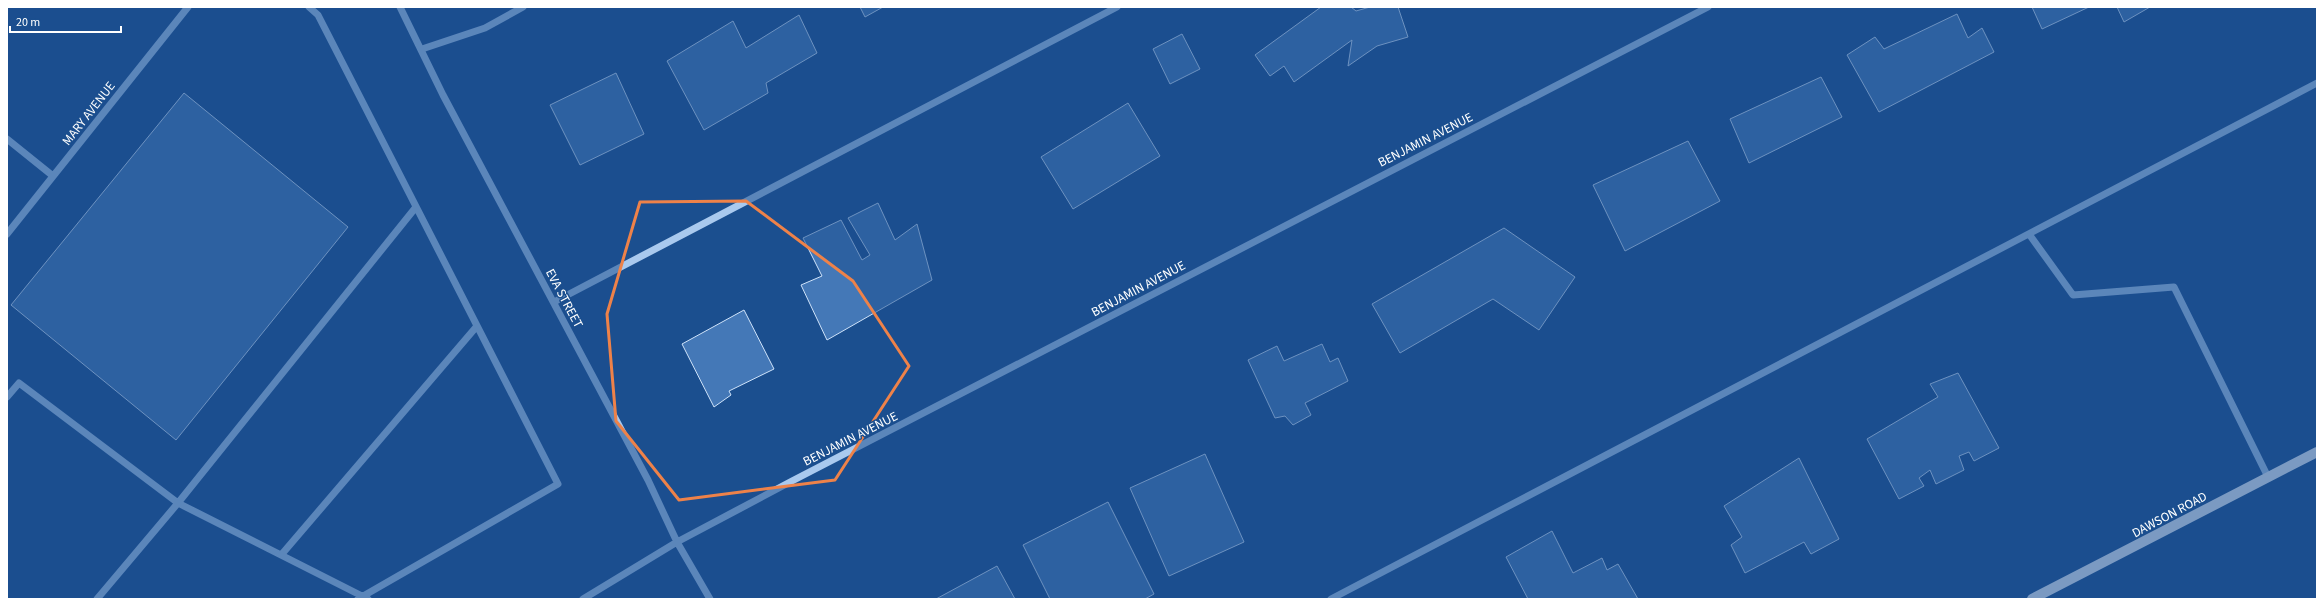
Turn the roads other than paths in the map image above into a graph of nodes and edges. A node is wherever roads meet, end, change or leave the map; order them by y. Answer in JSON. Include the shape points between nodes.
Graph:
{"nodes":[{"id":1,"x":188,"y":7,"type":"edge"},
{"id":2,"x":309,"y":7,"type":"edge"},
{"id":3,"x":400,"y":7,"type":"edge"},
{"id":4,"x":524,"y":7,"type":"edge"},
{"id":5,"x":1117,"y":7,"type":"edge"},
{"id":6,"x":1708,"y":7,"type":"edge"},
{"id":7,"x":422,"y":49,"type":"junction"},
{"id":8,"x":2317,"y":83,"type":"edge"},
{"id":9,"x":7,"y":139,"type":"edge"},
{"id":10,"x":53,"y":176,"type":"junction"},
{"id":11,"x":416,"y":207,"type":"junction"},
{"id":12,"x":7,"y":234,"type":"edge"},
{"id":13,"x":2029,"y":234,"type":"junction"},
{"id":14,"x":554,"y":302,"type":"junction"},
{"id":15,"x":477,"y":326,"type":"junction"},
{"id":16,"x":7,"y":397,"type":"edge"},
{"id":17,"x":2317,"y":452,"type":"edge"},
{"id":18,"x":2268,"y":478,"type":"junction"},
{"id":19,"x":178,"y":502,"type":"junction"},
{"id":20,"x":677,"y":542,"type":"junction"},
{"id":21,"x":282,"y":554,"type":"junction"},
{"id":22,"x":364,"y":598,"type":"edge"},
{"id":23,"x":97,"y":599,"type":"edge"},
{"id":24,"x":583,"y":599,"type":"edge"},
{"id":25,"x":710,"y":599,"type":"edge"},
{"id":26,"x":1331,"y":599,"type":"edge"},
{"id":27,"x":2032,"y":599,"type":"edge"}],
"edges":[{"from":1,"to":10,"type":"street","name":"MARY AVENUE"},
{"from":2,"to":11,"type":"street","via":[[318,15]]},
{"from":3,"to":7,"type":"street","name":"EVA STREET"},
{"from":4,"to":7,"type":"street","via":[[484,28]]},
{"from":5,"to":14,"type":"street"},
{"from":6,"to":20,"type":"street","name":"BENJAMIN AVENUE"},
{"from":7,"to":14,"type":"street","name":"EVA STREET","via":[[443,95]]},
{"from":8,"to":13,"type":"street"},
{"from":9,"to":10,"type":"street"},
{"from":10,"to":12,"type":"street","name":"MARY AVENUE"},
{"from":11,"to":15,"type":"street"},
{"from":11,"to":19,"type":"street"},
{"from":13,"to":18,"type":"street","via":[[2072,294],[2174,287]]},
{"from":13,"to":26,"type":"street"},
{"from":14,"to":20,"type":"street","name":"EVA STREET","via":[[648,480]]},
{"from":15,"to":21,"type":"street"},
{"from":15,"to":22,"type":"street","via":[[558,484]]},
{"from":16,"to":19,"type":"street","via":[[19,383]]},
{"from":17,"to":18,"type":"main road","name":"DAWSON ROAD"},
{"from":18,"to":27,"type":"main road","name":"DAWSON ROAD"},
{"from":19,"to":21,"type":"street"},
{"from":19,"to":23,"type":"street"},
{"from":20,"to":24,"type":"street","name":"BENJAMIN AVENUE"},
{"from":20,"to":25,"type":"street","name":"EVA STREET"},
{"from":21,"to":22,"type":"street"}]}
